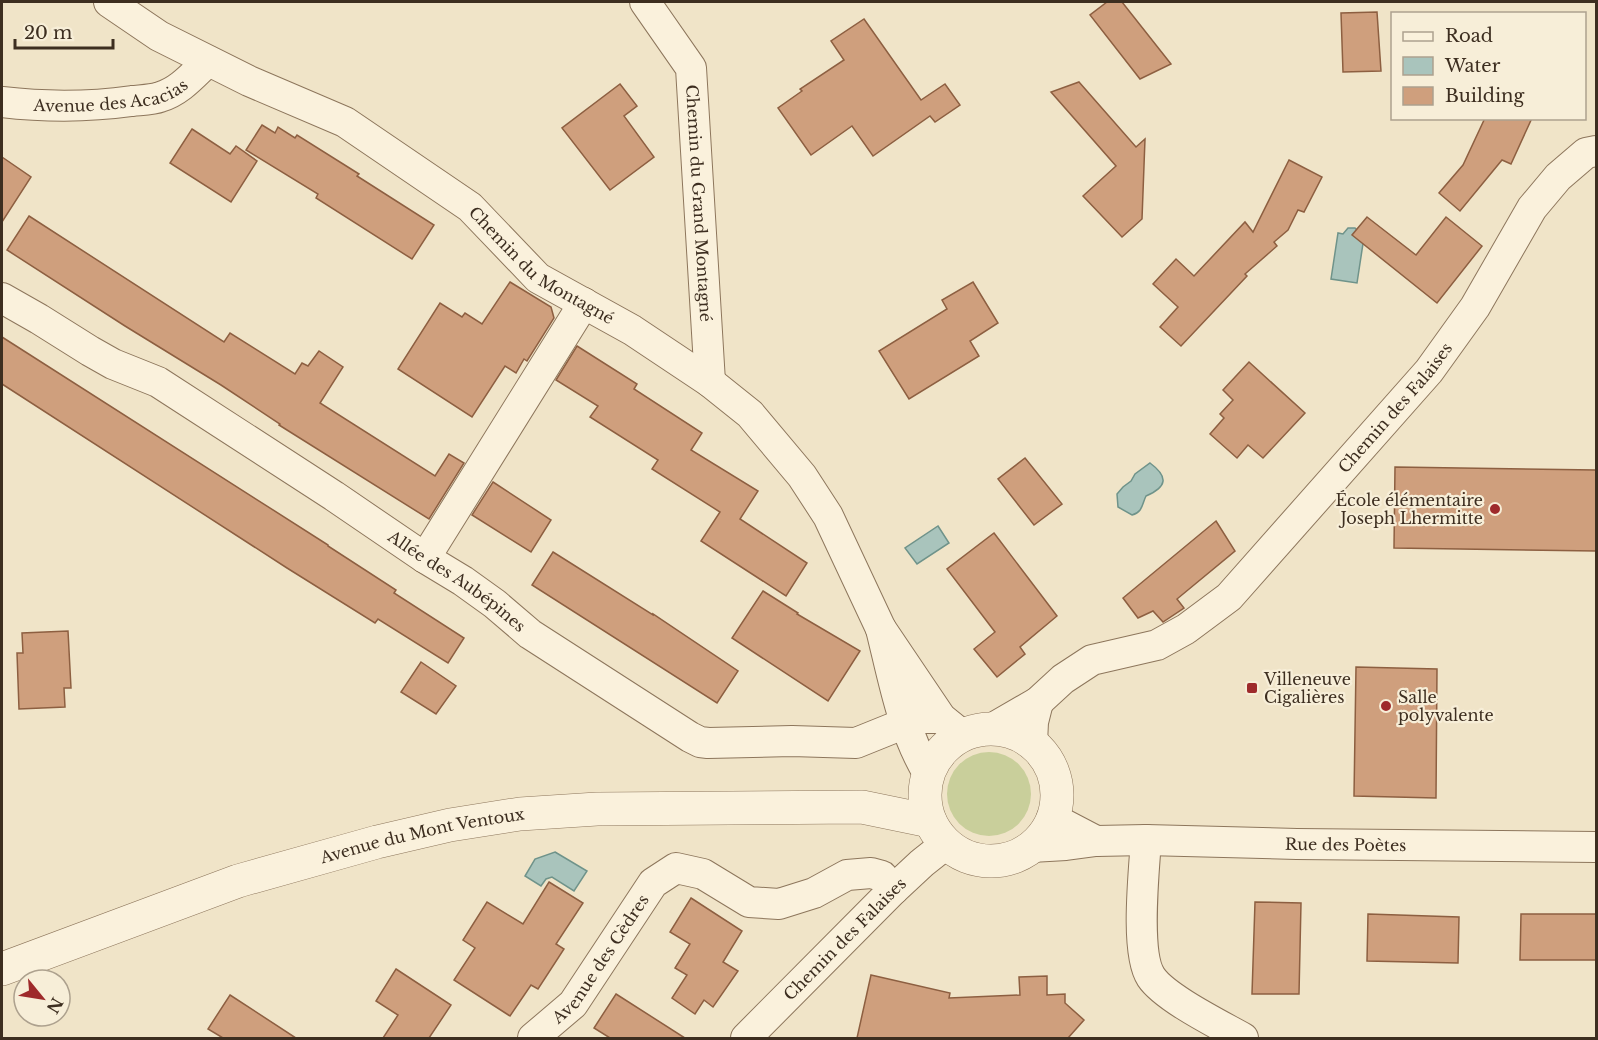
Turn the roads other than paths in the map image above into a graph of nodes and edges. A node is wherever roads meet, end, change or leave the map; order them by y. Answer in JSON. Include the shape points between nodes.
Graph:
{"nodes":[{"id":1,"x":109,"y":2,"type":"edge"},
{"id":2,"x":645,"y":2,"type":"edge"},
{"id":3,"x":208,"y":61,"type":"junction"},
{"id":4,"x":2,"y":102,"type":"edge"},
{"id":5,"x":1596,"y":151,"type":"edge"},
{"id":6,"x":2,"y":298,"type":"edge"},
{"id":7,"x":584,"y":303,"type":"junction"},
{"id":8,"x":710,"y":382,"type":"junction"},
{"id":9,"x":425,"y":558,"type":"junction"},
{"id":10,"x":881,"y":629,"type":"junction"},
{"id":11,"x":1038,"y":702,"type":"junction"},
{"id":12,"x":906,"y":723,"type":"junction"},
{"id":13,"x":951,"y":726,"type":"junction"},
{"id":14,"x":993,"y":728,"type":"junction"},
{"id":15,"x":1032,"y":743,"type":"junction"},
{"id":16,"x":932,"y":807,"type":"junction"},
{"id":17,"x":1052,"y":818,"type":"junction"},
{"id":18,"x":1146,"y":840,"type":"junction"},
{"id":19,"x":1095,"y":841,"type":"junction"},
{"id":20,"x":1596,"y":846,"type":"edge"},
{"id":21,"x":1031,"y":847,"type":"junction"},
{"id":22,"x":893,"y":890,"type":"junction"},
{"id":23,"x":2,"y":969,"type":"edge"},
{"id":24,"x":533,"y":1038,"type":"edge"},
{"id":25,"x":746,"y":1038,"type":"edge"},
{"id":26,"x":1243,"y":1038,"type":"edge"}],
"edges":[{"from":1,"to":3,"type":"street","name":"Chemin du Montagné","via":[[159,36]]},
{"from":2,"to":8,"type":"street","name":"Chemin du Grand Montagné","via":[[691,68]]},
{"from":3,"to":4,"type":"street","name":"Avenue des Acacias","via":[[182,86],[159,98],[72,106]]},
{"from":3,"to":7,"type":"street","name":"Chemin du Montagné","via":[[345,122],[470,207],[538,278]]},
{"from":5,"to":11,"type":"street","name":"Chemin des Falaises","via":[[1586,153],[1558,177],[1539,200],[1475,307],[1429,371],[1229,597],[1156,645],[1092,660]]},
{"from":6,"to":9,"type":"street","name":"Allée des Aubépines","via":[[113,364],[158,382]]},
{"from":7,"to":8,"type":"street","name":"Chemin du Montagné"},
{"from":7,"to":9,"type":"street"},
{"from":8,"to":10,"type":"street","name":"Chemin du Montagné","via":[[750,414],[802,476],[828,516]]},
{"from":9,"to":12,"type":"street","name":"Allée des Aubépines","via":[[464,581],[530,634],[700,742],[856,743]]},
{"from":10,"to":12,"type":"street","name":"Chemin du Montagné"},
{"from":10,"to":13,"type":"street","name":"Chemin du Montagné"},
{"from":11,"to":14,"type":"street","name":"Chemin des Falaises"},
{"from":11,"to":15,"type":"street"},
{"from":12,"to":13,"type":"street","name":"Allée des Aubépines","via":[[918,718]]},
{"from":12,"to":16,"type":"street","name":"Chemin du Montagné"},
{"from":13,"to":14,"type":"street"},
{"from":13,"to":16,"type":"street","via":[[941,750]]},
{"from":14,"to":15,"type":"street","via":[[1014,732]]},
{"from":15,"to":17,"type":"street","via":[[1052,770],[1056,802]]},
{"from":16,"to":21,"type":"street","via":[[962,854],[979,860],[997,860]]},
{"from":16,"to":22,"type":"street","name":"Chemin des Falaises","via":[[922,863]]},
{"from":16,"to":23,"type":"street","name":"Avenue du Mont Ventoux","via":[[597,809],[520,814],[450,825],[238,881]]},
{"from":17,"to":19,"type":"street","name":"Rue des Poètes"},
{"from":17,"to":21,"type":"street"},
{"from":18,"to":19,"type":"street","name":"Rue des Poètes"},
{"from":18,"to":20,"type":"street","name":"Rue des Poètes"},
{"from":18,"to":26,"type":"street","via":[[1142,921],[1144,955],[1151,977],[1168,994]]},
{"from":19,"to":21,"type":"street","name":"Rue des Poètes"},
{"from":22,"to":24,"type":"street","name":"Avenue des Cèdres","via":[[882,876],[871,873],[847,875],[814,893],[780,904],[749,902],[703,874],[676,868],[653,883],[573,1004]]},
{"from":22,"to":25,"type":"street","name":"Chemin des Falaises"}]}
